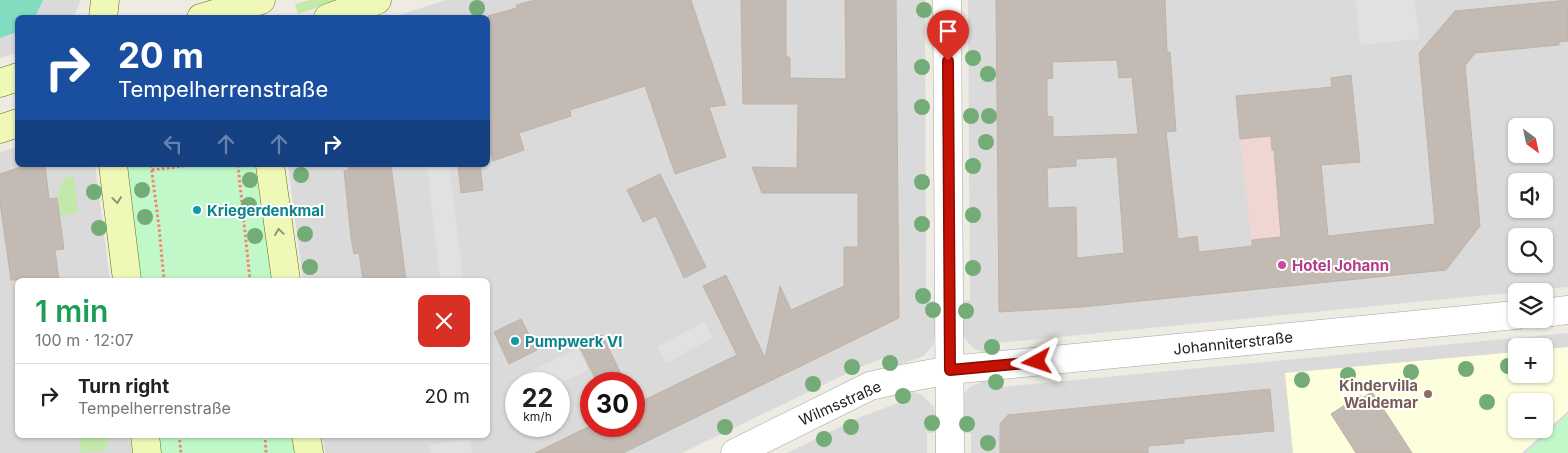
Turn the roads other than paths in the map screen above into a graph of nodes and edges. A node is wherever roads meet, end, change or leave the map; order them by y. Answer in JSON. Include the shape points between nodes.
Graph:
{"nodes":[{"id":1,"x":105,"y":0,"type":"edge"},
{"id":2,"x":377,"y":0,"type":"edge"},
{"id":3,"x":947,"y":0,"type":"edge"},
{"id":4,"x":247,"y":6,"type":"edge"},
{"id":5,"x":103,"y":15,"type":"edge"},
{"id":6,"x":212,"y":15,"type":"edge"},
{"id":7,"x":336,"y":15,"type":"edge"},
{"id":8,"x":15,"y":78,"type":"edge"},
{"id":9,"x":0,"y":83,"type":"edge"},
{"id":10,"x":15,"y":124,"type":"edge"},
{"id":11,"x":0,"y":129,"type":"edge"},
{"id":12,"x":113,"y":167,"type":"edge"},
{"id":13,"x":270,"y":167,"type":"edge"},
{"id":14,"x":127,"y":278,"type":"edge"},
{"id":15,"x":286,"y":278,"type":"edge"},
{"id":16,"x":1568,"y":310,"type":"edge"},
{"id":17,"x":1553,"y":311,"type":"edge"},
{"id":18,"x":1508,"y":316,"type":"edge"},
{"id":19,"x":950,"y":370,"type":"junction"},
{"id":20,"x":145,"y":438,"type":"edge"},
{"id":21,"x":306,"y":438,"type":"edge"},
{"id":22,"x":147,"y":453,"type":"edge"},
{"id":23,"x":309,"y":453,"type":"edge"},
{"id":24,"x":735,"y":453,"type":"edge"},
{"id":25,"x":950,"y":453,"type":"edge"}],
"edges":[{"from":1,"to":5,"type":"street"},
{"from":2,"to":7,"type":"street"},
{"from":3,"to":19,"type":"street"},
{"from":4,"to":6,"type":"street"},
{"from":8,"to":9,"type":"street"},
{"from":10,"to":11,"type":"street"},
{"from":12,"to":14,"type":"street","one_way":true},
{"from":15,"to":13,"type":"street","one_way":true},
{"from":16,"to":17,"type":"street"},
{"from":18,"to":19,"type":"street","name":"Johanniterstraße"},
{"from":19,"to":24,"type":"street","name":"Wilmsstraße","via":[[870,386]]},
{"from":19,"to":25,"type":"street"},
{"from":20,"to":22,"type":"street"},
{"from":21,"to":23,"type":"street"}]}
